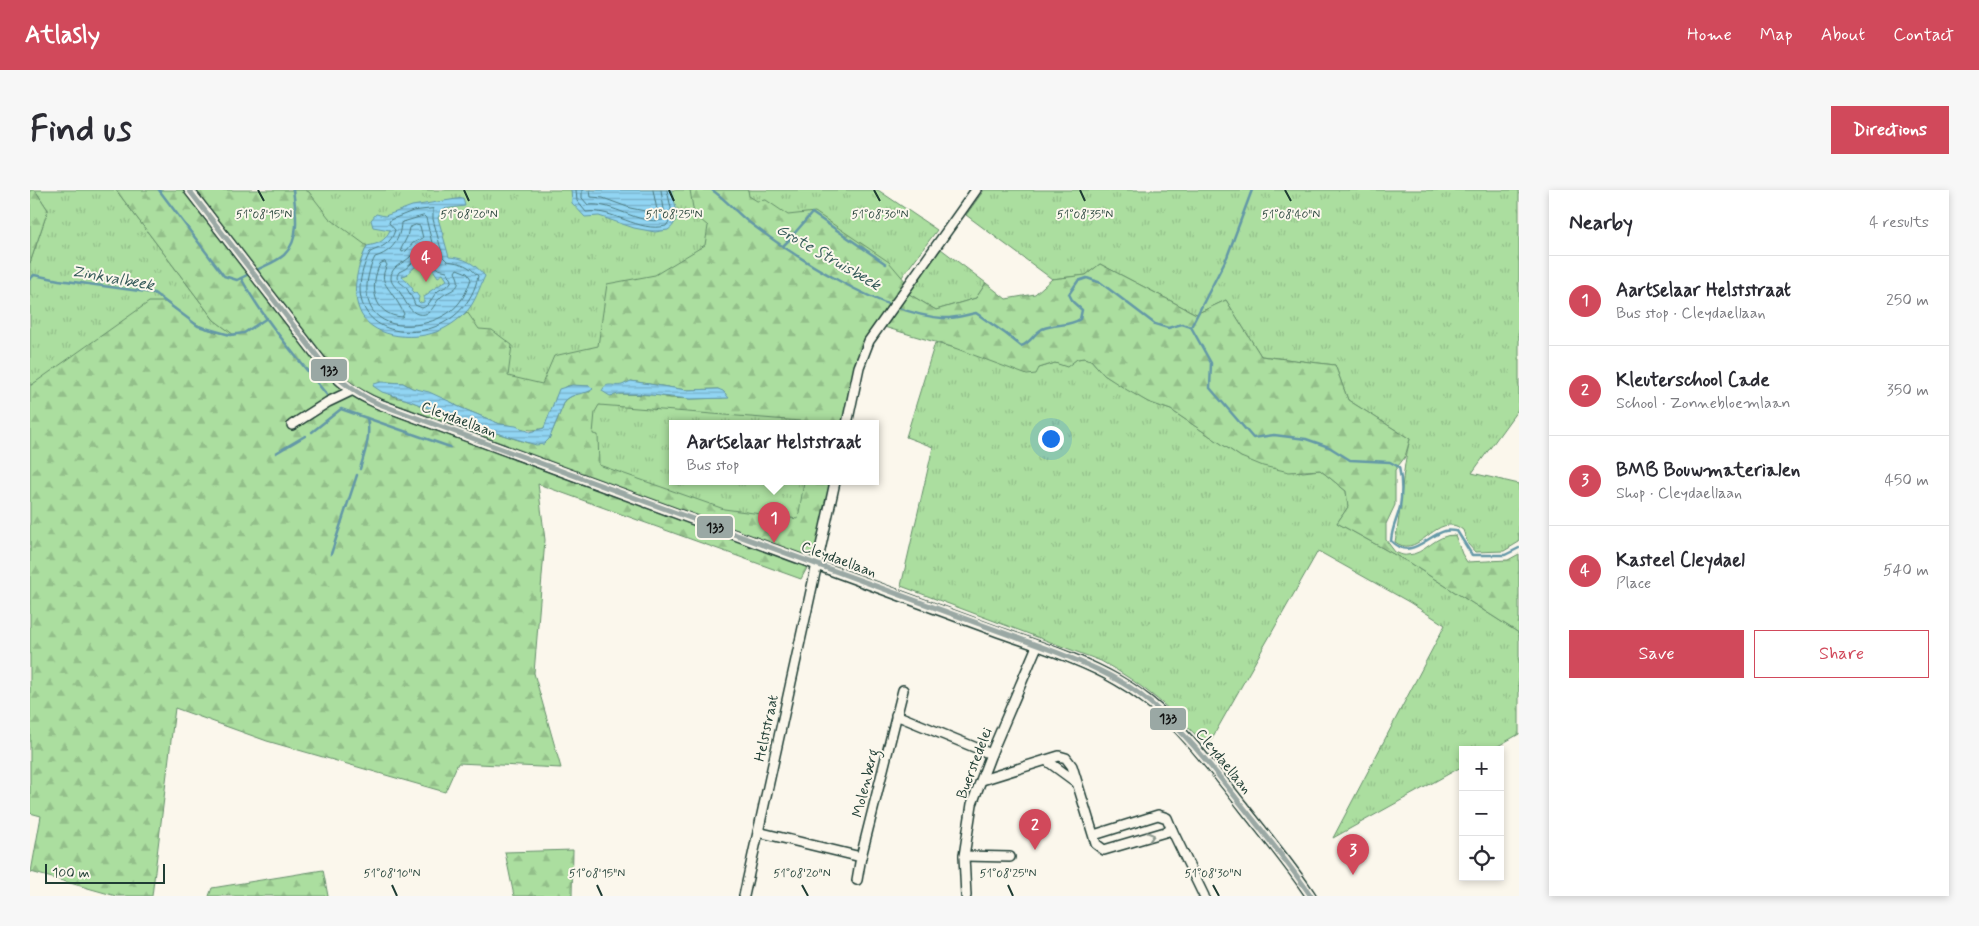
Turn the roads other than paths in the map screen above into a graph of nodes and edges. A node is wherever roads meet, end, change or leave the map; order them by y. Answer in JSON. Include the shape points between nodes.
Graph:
{"nodes":[{"id":1,"x":189,"y":190,"type":"edge"},
{"id":2,"x":976,"y":190,"type":"edge"},
{"id":3,"x":351,"y":391,"type":"junction"},
{"id":4,"x":848,"y":420,"type":"edge"},
{"id":5,"x":292,"y":425,"type":"dead end"},
{"id":6,"x":834,"y":485,"type":"edge"},
{"id":7,"x":816,"y":565,"type":"junction"},
{"id":8,"x":1037,"y":646,"type":"junction"},
{"id":9,"x":903,"y":690,"type":"dead end"},
{"id":10,"x":896,"y":715,"type":"junction"},
{"id":11,"x":991,"y":754,"type":"junction"},
{"id":12,"x":1046,"y":760,"type":"junction"},
{"id":13,"x":982,"y":780,"type":"junction"},
{"id":14,"x":1077,"y":782,"type":"junction"},
{"id":15,"x":1172,"y":830,"type":"junction"},
{"id":16,"x":758,"y":832,"type":"junction"},
{"id":17,"x":1094,"y":835,"type":"junction"},
{"id":18,"x":964,"y":856,"type":"junction"},
{"id":19,"x":861,"y":857,"type":"junction"},
{"id":20,"x":1010,"y":857,"type":"dead end"},
{"id":21,"x":857,"y":880,"type":"dead end"},
{"id":22,"x":744,"y":896,"type":"edge"},
{"id":23,"x":966,"y":896,"type":"edge"},
{"id":24,"x":1204,"y":896,"type":"edge"},
{"id":25,"x":1311,"y":896,"type":"edge"}],
"edges":[{"from":1,"to":3,"type":"street","name":"Cleydaellaan","via":[[329,370]]},
{"from":2,"to":4,"type":"street","via":[[869,342],[862,358]]},
{"from":3,"to":5,"type":"street"},
{"from":3,"to":7,"type":"street","name":"Cleydaellaan","via":[[378,404]]},
{"from":6,"to":7,"type":"street","name":"Helststraat"},
{"from":7,"to":8,"type":"street","name":"Cleydaellaan"},
{"from":7,"to":16,"type":"street","name":"Helststraat"},
{"from":8,"to":11,"type":"street","name":"Buerstedelei"},
{"from":8,"to":25,"type":"street","name":"Cleydaellaan","via":[[1116,679],[1150,701],[1175,723]]},
{"from":9,"to":10,"type":"street","name":"Molenberg"},
{"from":10,"to":11,"type":"street"},
{"from":10,"to":19,"type":"street","name":"Molenberg"},
{"from":11,"to":13,"type":"street","name":"Buerstedelei"},
{"from":12,"to":13,"type":"street"},
{"from":12,"to":14,"type":"street"},
{"from":12,"to":14,"type":"street","via":[[1059,756],[1066,758]]},
{"from":13,"to":18,"type":"street","name":"Buerstedelei","via":[[972,804]]},
{"from":14,"to":17,"type":"street"},
{"from":15,"to":17,"type":"street","via":[[1167,818],[1158,815]]},
{"from":17,"to":15,"type":"street","one_way":true,"via":[[1096,844],[1104,850]]},
{"from":15,"to":24,"type":"street"},
{"from":16,"to":19,"type":"street"},
{"from":16,"to":22,"type":"street","name":"Helststraat"},
{"from":18,"to":20,"type":"street"},
{"from":18,"to":23,"type":"street","name":"Buerstedelei"},
{"from":19,"to":21,"type":"street","name":"Molenberg"}]}
